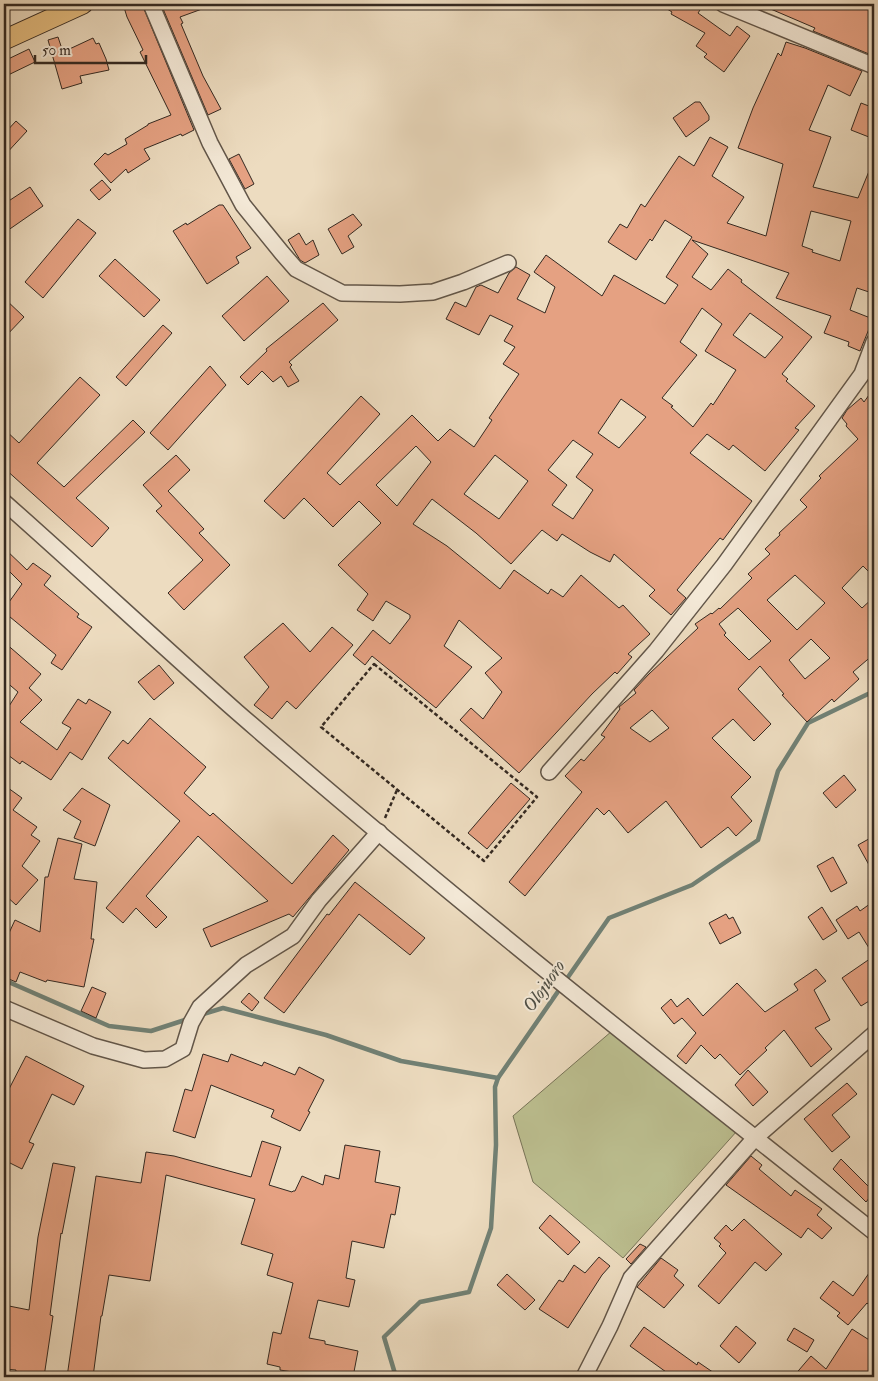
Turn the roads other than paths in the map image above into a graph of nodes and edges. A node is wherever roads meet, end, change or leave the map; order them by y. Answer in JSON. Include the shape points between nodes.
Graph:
{"nodes":[{"id":1,"x":151,"y":4,"type":"edge"},
{"id":2,"x":723,"y":4,"type":"edge"},
{"id":3,"x":76,"y":5,"type":"edge"},
{"id":4,"x":4,"y":40,"type":"edge"},
{"id":5,"x":874,"y":66,"type":"edge"},
{"id":6,"x":508,"y":263,"type":"dead end"},
{"id":7,"x":874,"y":342,"type":"edge"},
{"id":8,"x":4,"y":502,"type":"edge"},
{"id":9,"x":549,"y":772,"type":"dead end"},
{"id":10,"x":379,"y":832,"type":"junction"},
{"id":11,"x":4,"y":1008,"type":"edge"},
{"id":12,"x":874,"y":1034,"type":"edge"},
{"id":13,"x":755,"y":1138,"type":"junction"},
{"id":14,"x":874,"y":1232,"type":"edge"},
{"id":15,"x":584,"y":1377,"type":"edge"}],
"edges":[{"from":1,"to":6,"type":"street","via":[[210,143],[243,205],[296,269],[342,294],[400,294],[433,292]]},
{"from":2,"to":5,"type":"street"},
{"from":3,"to":4,"type":"main road"},
{"from":7,"to":9,"type":"street","via":[[862,374],[724,565],[656,651]]},
{"from":8,"to":10,"type":"street","via":[[236,711]]},
{"from":10,"to":11,"type":"street","via":[[319,900],[293,936],[246,965],[200,1007],[183,1049],[165,1059],[144,1060],[93,1046]]},
{"from":10,"to":13,"type":"street"},
{"from":12,"to":13,"type":"street"},
{"from":13,"to":14,"type":"street"},
{"from":13,"to":15,"type":"street","via":[[631,1278]]}]}
